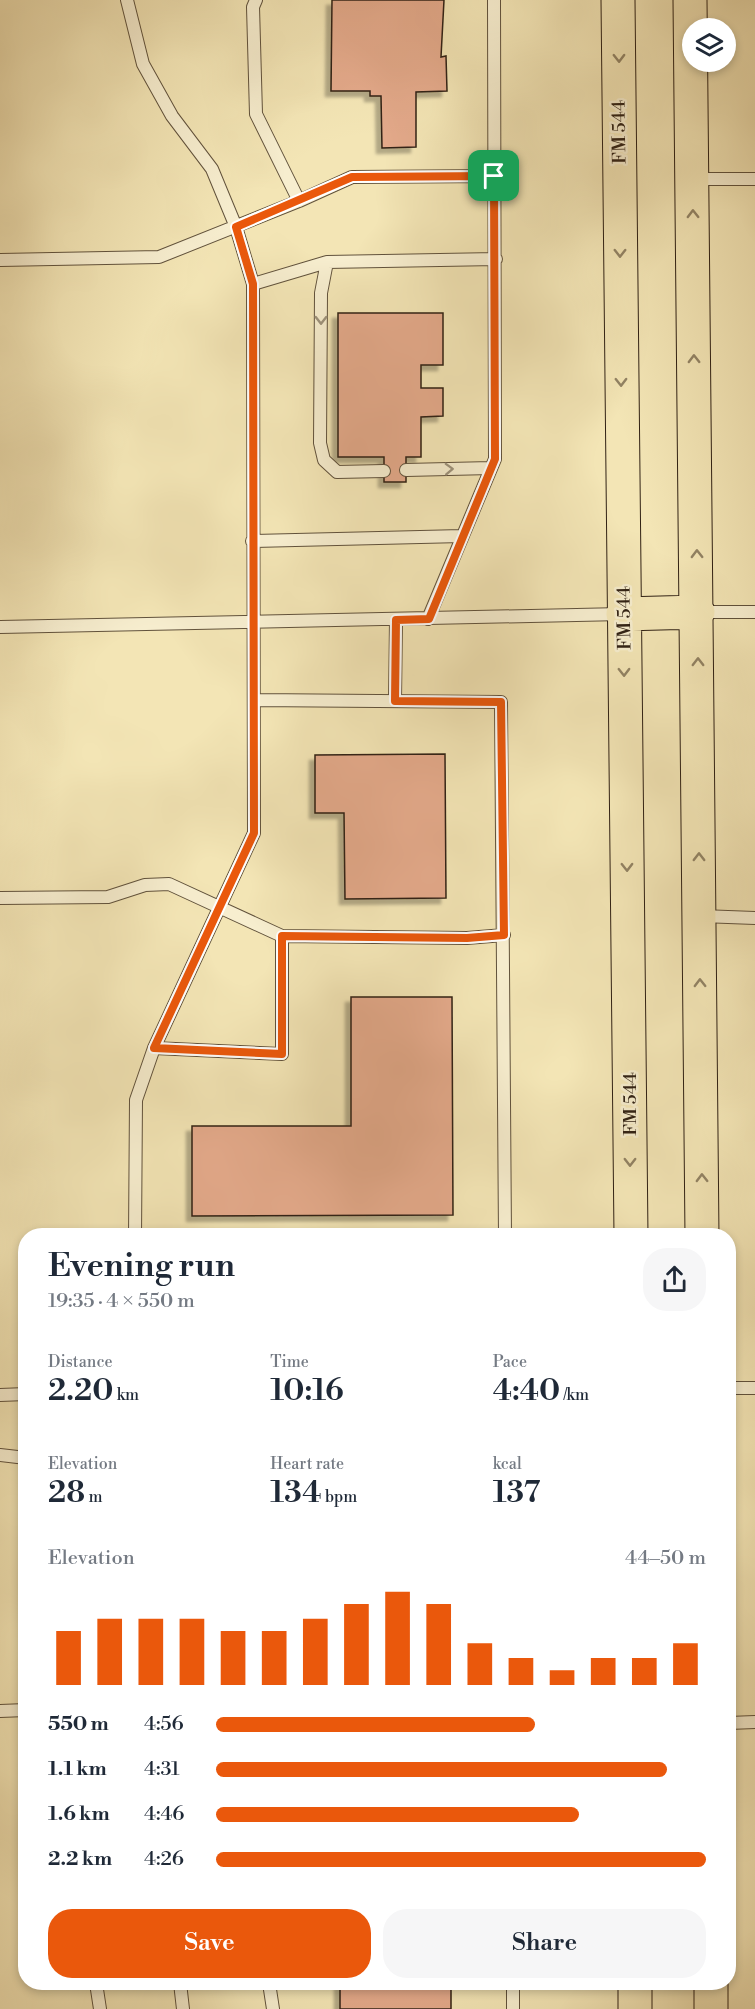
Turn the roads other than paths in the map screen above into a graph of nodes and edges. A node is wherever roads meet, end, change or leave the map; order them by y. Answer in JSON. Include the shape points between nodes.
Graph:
{"nodes":[{"id":1,"x":127,"y":0,"type":"edge"},
{"id":2,"x":256,"y":0,"type":"edge"},
{"id":3,"x":494,"y":0,"type":"edge"},
{"id":4,"x":618,"y":0,"type":"edge"},
{"id":5,"x":690,"y":0,"type":"edge"},
{"id":6,"x":494,"y":176,"type":"junction"},
{"id":7,"x":692,"y":178,"type":"junction"},
{"id":8,"x":755,"y":179,"type":"edge"},
{"id":9,"x":299,"y":201,"type":"junction"},
{"id":10,"x":236,"y":227,"type":"junction"},
{"id":11,"x":496,"y":259,"type":"junction"},
{"id":12,"x":0,"y":260,"type":"edge"},
{"id":13,"x":327,"y":262,"type":"junction"},
{"id":14,"x":253,"y":284,"type":"junction"},
{"id":15,"x":491,"y":468,"type":"junction"},
{"id":16,"x":406,"y":470,"type":"dead end"},
{"id":17,"x":384,"y":471,"type":"dead end"},
{"id":18,"x":462,"y":536,"type":"junction"},
{"id":19,"x":252,"y":541,"type":"junction"},
{"id":20,"x":698,"y":612,"type":"junction"},
{"id":21,"x":755,"y":612,"type":"edge"},
{"id":22,"x":623,"y":614,"type":"junction"},
{"id":23,"x":429,"y":619,"type":"junction"},
{"id":24,"x":396,"y":620,"type":"junction"},
{"id":25,"x":255,"y":624,"type":"junction"},
{"id":26,"x":0,"y":627,"type":"edge"},
{"id":27,"x":255,"y":700,"type":"junction"},
{"id":28,"x":395,"y":701,"type":"junction"},
{"id":29,"x":0,"y":898,"type":"edge"},
{"id":30,"x":220,"y":906,"type":"junction"},
{"id":31,"x":699,"y":916,"type":"junction"},
{"id":32,"x":755,"y":918,"type":"edge"},
{"id":33,"x":504,"y":935,"type":"junction"},
{"id":34,"x":282,"y":936,"type":"junction"},
{"id":35,"x":154,"y":1048,"type":"junction"},
{"id":36,"x":135,"y":1228,"type":"edge"},
{"id":37,"x":505,"y":1228,"type":"edge"},
{"id":38,"x":631,"y":1228,"type":"edge"},
{"id":39,"x":702,"y":1228,"type":"edge"},
{"id":40,"x":736,"y":1388,"type":"edge"},
{"id":41,"x":755,"y":1388,"type":"edge"},
{"id":42,"x":18,"y":1394,"type":"edge"},
{"id":43,"x":0,"y":1395,"type":"edge"},
{"id":44,"x":0,"y":1455,"type":"edge"},
{"id":45,"x":18,"y":1457,"type":"edge"},
{"id":46,"x":18,"y":1710,"type":"edge"},
{"id":47,"x":0,"y":1711,"type":"edge"},
{"id":48,"x":755,"y":1722,"type":"edge"},
{"id":49,"x":736,"y":1723,"type":"edge"},
{"id":50,"x":97,"y":1990,"type":"edge"},
{"id":51,"x":181,"y":1990,"type":"edge"},
{"id":52,"x":270,"y":1990,"type":"edge"},
{"id":53,"x":513,"y":1990,"type":"edge"},
{"id":54,"x":635,"y":1990,"type":"edge"},
{"id":55,"x":711,"y":1990,"type":"edge"},
{"id":56,"x":100,"y":2009,"type":"edge"},
{"id":57,"x":183,"y":2009,"type":"edge"},
{"id":58,"x":273,"y":2009,"type":"edge"},
{"id":59,"x":513,"y":2009,"type":"edge"},
{"id":60,"x":635,"y":2009,"type":"edge"},
{"id":61,"x":711,"y":2009,"type":"edge"}],
"edges":[{"from":1,"to":10,"type":"lane","via":[[143,64],[172,116],[212,169]]},
{"from":2,"to":9,"type":"lane","via":[[256,114]]},
{"from":3,"to":6,"type":"lane"},
{"from":4,"to":22,"type":"main road","name":"FM 544","number":"FM 544","one_way":true},
{"from":5,"to":7,"type":"main road"},
{"from":6,"to":9,"type":"lane","via":[[352,177]]},
{"from":6,"to":11,"type":"lane"},
{"from":7,"to":8,"type":"lane"},
{"from":20,"to":7,"type":"main road","one_way":true},
{"from":9,"to":10,"type":"lane"},
{"from":10,"to":12,"type":"lane","via":[[159,257]]},
{"from":10,"to":14,"type":"lane"},
{"from":11,"to":13,"type":"lane"},
{"from":11,"to":15,"type":"lane","via":[[495,459]]},
{"from":13,"to":14,"type":"lane"},
{"from":13,"to":17,"type":"lane","one_way":true,"via":[[321,304],[320,443],[324,460],[337,472]]},
{"from":14,"to":19,"type":"lane"},
{"from":16,"to":15,"type":"lane","one_way":true},
{"from":15,"to":18,"type":"lane"},
{"from":18,"to":19,"type":"lane"},
{"from":18,"to":23,"type":"lane"},
{"from":19,"to":25,"type":"lane"},
{"from":20,"to":21,"type":"lane"},
{"from":20,"to":22,"type":"main road"},
{"from":31,"to":20,"type":"main road","one_way":true},
{"from":22,"to":23,"type":"lane"},
{"from":22,"to":38,"type":"main road","name":"FM 544","number":"FM 544","one_way":true},
{"from":23,"to":24,"type":"lane"},
{"from":24,"to":25,"type":"lane"},
{"from":24,"to":28,"type":"lane"},
{"from":25,"to":26,"type":"lane"},
{"from":25,"to":27,"type":"lane"},
{"from":27,"to":28,"type":"lane"},
{"from":27,"to":30,"type":"lane","via":[[254,833]]},
{"from":28,"to":33,"type":"lane","via":[[501,702]]},
{"from":29,"to":30,"type":"lane","via":[[108,897],[145,885],[169,884]]},
{"from":30,"to":34,"type":"lane"},
{"from":30,"to":35,"type":"lane"},
{"from":31,"to":32,"type":"lane"},
{"from":39,"to":31,"type":"main road","one_way":true},
{"from":33,"to":34,"type":"lane"},
{"from":33,"to":37,"type":"lane"},
{"from":34,"to":35,"type":"lane","via":[[282,1054]]},
{"from":35,"to":36,"type":"lane","via":[[136,1100]]},
{"from":40,"to":41,"type":"lane"},
{"from":42,"to":43,"type":"lane"},
{"from":44,"to":45,"type":"lane"},
{"from":46,"to":47,"type":"lane"},
{"from":48,"to":49,"type":"lane"},
{"from":50,"to":56,"type":"lane"},
{"from":51,"to":57,"type":"lane"},
{"from":52,"to":58,"type":"lane"},
{"from":53,"to":59,"type":"lane"},
{"from":54,"to":60,"type":"main road"},
{"from":55,"to":61,"type":"main road"}]}
